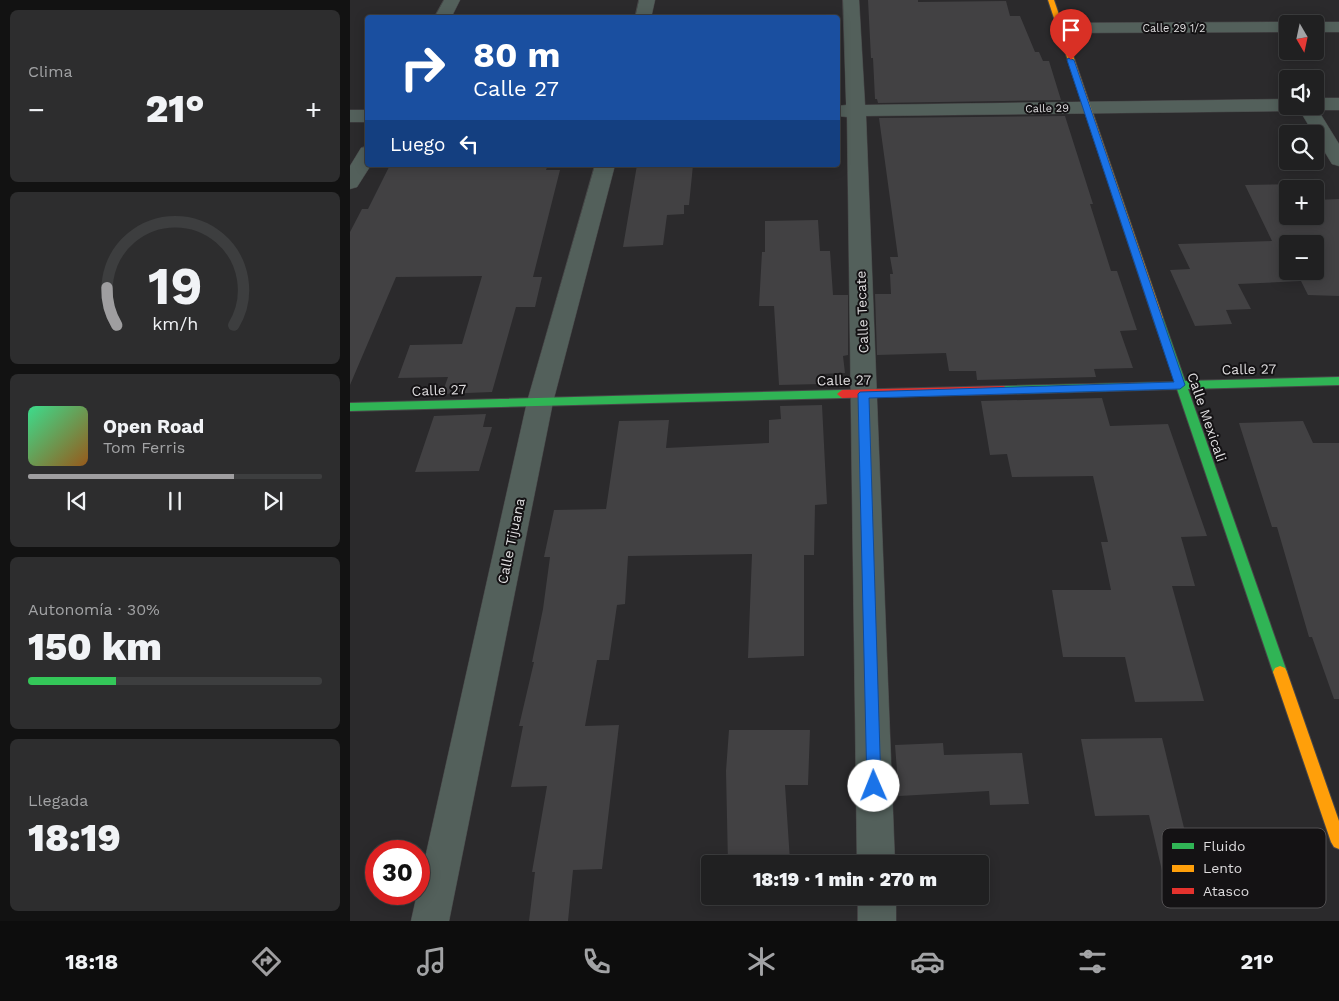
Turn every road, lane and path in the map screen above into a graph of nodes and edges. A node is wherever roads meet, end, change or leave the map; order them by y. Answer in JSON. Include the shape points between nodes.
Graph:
{"nodes":[{"id":1,"x":452,"y":0,"type":"edge"},
{"id":2,"x":647,"y":0,"type":"edge"},
{"id":3,"x":852,"y":0,"type":"edge"},
{"id":4,"x":1051,"y":0,"type":"edge"},
{"id":5,"x":444,"y":15,"type":"edge"},
{"id":6,"x":644,"y":15,"type":"edge"},
{"id":7,"x":1279,"y":27,"type":"edge"},
{"id":8,"x":1324,"y":27,"type":"edge"},
{"id":9,"x":1339,"y":27,"type":"edge"},
{"id":10,"x":1061,"y":28,"type":"junction"},
{"id":11,"x":1324,"y":104,"type":"edge"},
{"id":12,"x":1339,"y":104,"type":"edge"},
{"id":13,"x":1279,"y":105,"type":"edge"},
{"id":14,"x":1086,"y":107,"type":"junction"},
{"id":15,"x":847,"y":111,"type":"edge"},
{"id":16,"x":1312,"y":115,"type":"edge"},
{"id":17,"x":350,"y":116,"type":"edge"},
{"id":18,"x":365,"y":116,"type":"edge"},
{"id":19,"x":365,"y":157,"type":"edge"},
{"id":20,"x":1339,"y":160,"type":"edge"},
{"id":21,"x":604,"y":167,"type":"edge"},
{"id":22,"x":350,"y":183,"type":"edge"},
{"id":23,"x":1339,"y":381,"type":"edge"},
{"id":24,"x":1180,"y":385,"type":"junction"},
{"id":25,"x":864,"y":394,"type":"junction"},
{"id":26,"x":540,"y":402,"type":"junction"},
{"id":27,"x":350,"y":407,"type":"edge"},
{"id":28,"x":1339,"y":842,"type":"edge"},
{"id":29,"x":876,"y":855,"type":"edge"},
{"id":30,"x":877,"y":905,"type":"edge"},
{"id":31,"x":430,"y":921,"type":"edge"},
{"id":32,"x":877,"y":921,"type":"edge"}],
"edges":[{"from":1,"to":5,"type":"street"},
{"from":2,"to":6,"type":"street"},
{"from":3,"to":15,"type":"street","name":"Calle Tecate"},
{"from":4,"to":10,"type":"street","name":"Calle Mexicali"},
{"from":7,"to":10,"type":"street","name":"Calle 29 1/2"},
{"from":8,"to":9,"type":"street"},
{"from":10,"to":14,"type":"street","name":"Calle Mexicali"},
{"from":11,"to":12,"type":"street"},
{"from":13,"to":14,"type":"street","name":"Calle 29"},
{"from":14,"to":15,"type":"street","name":"Calle 29"},
{"from":14,"to":24,"type":"street","name":"Calle Mexicali"},
{"from":15,"to":25,"type":"street","name":"Calle Tecate"},
{"from":16,"to":20,"type":"street"},
{"from":17,"to":18,"type":"street"},
{"from":19,"to":22,"type":"street"},
{"from":21,"to":26,"type":"street","name":"Calle Tijuana"},
{"from":23,"to":24,"type":"street","name":"Calle 27"},
{"from":24,"to":25,"type":"street","name":"Calle 27"},
{"from":24,"to":28,"type":"street","name":"Calle Mexicali"},
{"from":25,"to":26,"type":"street","name":"Calle 27"},
{"from":25,"to":29,"type":"street","name":"Calle Tecate"},
{"from":26,"to":27,"type":"street","name":"Calle 27"},
{"from":26,"to":31,"type":"street","name":"Calle Tijuana"},
{"from":30,"to":32,"type":"street"}]}
